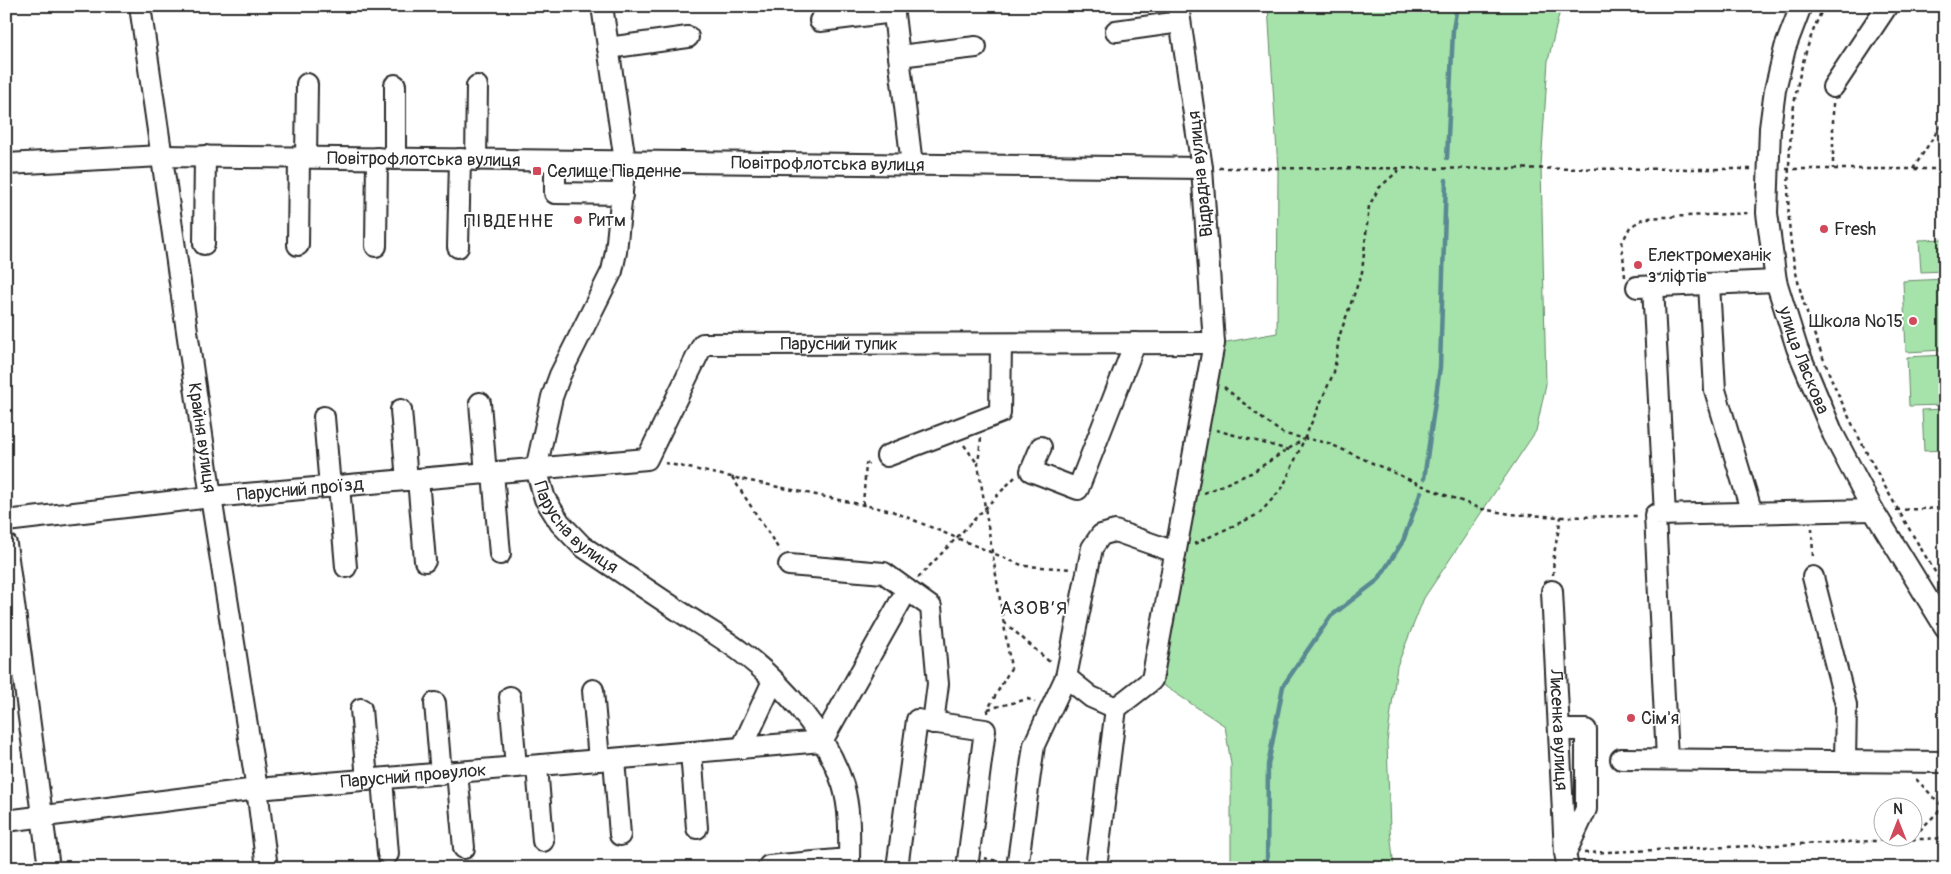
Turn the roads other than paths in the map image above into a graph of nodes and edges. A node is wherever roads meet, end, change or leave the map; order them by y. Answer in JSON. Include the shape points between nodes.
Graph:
{"nodes":[{"id":1,"x":140,"y":6,"type":"edge"},
{"id":2,"x":602,"y":6,"type":"edge"},
{"id":3,"x":1801,"y":6,"type":"edge"},
{"id":4,"x":1887,"y":6,"type":"edge"},
{"id":5,"x":893,"y":9,"type":"edge"},
{"id":6,"x":1179,"y":14,"type":"edge"},
{"id":7,"x":820,"y":21,"type":"dead end"},
{"id":8,"x":1116,"y":31,"type":"dead end"},
{"id":9,"x":688,"y":37,"type":"dead end"},
{"id":10,"x":976,"y":47,"type":"dead end"},
{"id":11,"x":608,"y":48,"type":"junction"},
{"id":12,"x":899,"y":56,"type":"junction"},
{"id":13,"x":307,"y":84,"type":"dead end"},
{"id":14,"x":395,"y":85,"type":"dead end"},
{"id":15,"x":477,"y":86,"type":"dead end"},
{"id":16,"x":1833,"y":87,"type":"road end"},
{"id":17,"x":162,"y":156,"type":"junction"},
{"id":18,"x":205,"y":156,"type":"junction"},
{"id":19,"x":303,"y":158,"type":"junction"},
{"id":20,"x":386,"y":158,"type":"junction"},
{"id":21,"x":468,"y":160,"type":"junction"},
{"id":22,"x":555,"y":161,"type":"junction"},
{"id":23,"x":624,"y":162,"type":"junction"},
{"id":24,"x":6,"y":164,"type":"edge"},
{"id":25,"x":912,"y":165,"type":"junction"},
{"id":26,"x":1202,"y":168,"type":"junction"},
{"id":27,"x":622,"y":194,"type":"junction"},
{"id":28,"x":204,"y":244,"type":"dead end"},
{"id":29,"x":298,"y":245,"type":"dead end"},
{"id":30,"x":376,"y":246,"type":"dead end"},
{"id":31,"x":458,"y":247,"type":"dead end"},
{"id":32,"x":1776,"y":281,"type":"junction"},
{"id":33,"x":1710,"y":284,"type":"junction"},
{"id":34,"x":1135,"y":343,"type":"junction"},
{"id":35,"x":1214,"y":343,"type":"junction"},
{"id":36,"x":1001,"y":344,"type":"junction"},
{"id":37,"x":480,"y":403,"type":"dead end"},
{"id":38,"x":401,"y":410,"type":"dead end"},
{"id":39,"x":324,"y":417,"type":"dead end"},
{"id":40,"x":1041,"y":447,"type":"dead end"},
{"id":41,"x":887,"y":456,"type":"dead end"},
{"id":42,"x":536,"y":469,"type":"junction"},
{"id":43,"x":490,"y":473,"type":"junction"},
{"id":44,"x":412,"y":480,"type":"junction"},
{"id":45,"x":334,"y":486,"type":"junction"},
{"id":46,"x":211,"y":497,"type":"junction"},
{"id":47,"x":1873,"y":510,"type":"junction"},
{"id":48,"x":1752,"y":513,"type":"junction"},
{"id":49,"x":1660,"y":515,"type":"junction"},
{"id":50,"x":6,"y":521,"type":"edge"},
{"id":51,"x":6,"y":544,"type":"edge"},
{"id":52,"x":1175,"y":552,"type":"junction"},
{"id":53,"x":500,"y":554,"type":"dead end"},
{"id":54,"x":425,"y":561,"type":"dead end"},
{"id":55,"x":789,"y":565,"type":"road end"},
{"id":56,"x":346,"y":567,"type":"dead end"},
{"id":57,"x":1813,"y":577,"type":"road end"},
{"id":58,"x":907,"y":590,"type":"junction"},
{"id":59,"x":1552,"y":591,"type":"road end"},
{"id":60,"x":1945,"y":627,"type":"edge"},
{"id":61,"x":1066,"y":677,"type":"junction"},
{"id":62,"x":773,"y":681,"type":"junction"},
{"id":63,"x":593,"y":690,"type":"dead end"},
{"id":64,"x":510,"y":697,"type":"dead end"},
{"id":65,"x":435,"y":703,"type":"dead end"},
{"id":66,"x":1116,"y":708,"type":"junction"},
{"id":67,"x":361,"y":709,"type":"dead end"},
{"id":68,"x":933,"y":723,"type":"junction"},
{"id":69,"x":822,"y":741,"type":"junction"},
{"id":70,"x":742,"y":748,"type":"junction"},
{"id":71,"x":691,"y":752,"type":"junction"},
{"id":72,"x":1621,"y":759,"type":"dead end"},
{"id":73,"x":606,"y":760,"type":"junction"},
{"id":74,"x":1667,"y":760,"type":"junction"},
{"id":75,"x":1845,"y":761,"type":"junction"},
{"id":76,"x":1945,"y":762,"type":"edge"},
{"id":77,"x":537,"y":766,"type":"junction"},
{"id":78,"x":516,"y":767,"type":"junction"},
{"id":79,"x":449,"y":773,"type":"junction"},
{"id":80,"x":374,"y":779,"type":"junction"},
{"id":81,"x":257,"y":789,"type":"junction"},
{"id":82,"x":42,"y":816,"type":"junction"},
{"id":83,"x":6,"y":820,"type":"edge"},
{"id":84,"x":697,"y":828,"type":"dead end"},
{"id":85,"x":620,"y":834,"type":"dead end"},
{"id":86,"x":544,"y":841,"type":"dead end"},
{"id":87,"x":464,"y":848,"type":"dead end"},
{"id":88,"x":388,"y":854,"type":"dead end"},
{"id":89,"x":1567,"y":861,"type":"edge"},
{"id":90,"x":849,"y":863,"type":"edge"},
{"id":91,"x":1012,"y":865,"type":"edge"},
{"id":92,"x":770,"y":866,"type":"dead end"},
{"id":93,"x":49,"y":868,"type":"edge"},
{"id":94,"x":267,"y":868,"type":"edge"},
{"id":95,"x":897,"y":868,"type":"edge"},
{"id":96,"x":966,"y":868,"type":"edge"},
{"id":97,"x":1096,"y":868,"type":"edge"}],
"edges":[{"from":1,"to":17,"type":"street","name":"Крайня вулиця"},
{"from":2,"to":11,"type":"street","name":"Парусна вулиця"},
{"from":3,"to":32,"type":"street","name":"улица Ласкова","via":[[1775,90],[1768,212]]},
{"from":4,"to":16,"type":"street"},
{"from":5,"to":7,"type":"street"},
{"from":5,"to":12,"type":"street"},
{"from":6,"to":8,"type":"street"},
{"from":6,"to":26,"type":"street","name":"Відрадна вулиця"},
{"from":9,"to":11,"type":"street"},
{"from":10,"to":12,"type":"street"},
{"from":11,"to":23,"type":"street","name":"Парусна вулиця"},
{"from":12,"to":25,"type":"street"},
{"from":13,"to":19,"type":"street"},
{"from":14,"to":20,"type":"street"},
{"from":15,"to":21,"type":"street"},
{"from":17,"to":18,"type":"street","name":"Повітрофлотська вулиця"},
{"from":17,"to":24,"type":"street","name":"Повітрофлотська вулиця"},
{"from":17,"to":46,"type":"street","name":"Крайня вулиця"},
{"from":18,"to":19,"type":"street","name":"Повітрофлотська вулиця"},
{"from":18,"to":28,"type":"street"},
{"from":19,"to":20,"type":"street","name":"Повітрофлотська вулиця"},
{"from":19,"to":29,"type":"street"},
{"from":20,"to":21,"type":"street","name":"Повітрофлотська вулиця"},
{"from":20,"to":30,"type":"street"},
{"from":21,"to":22,"type":"street","name":"Повітрофлотська вулиця"},
{"from":21,"to":31,"type":"street"},
{"from":22,"to":23,"type":"street","name":"Повітрофлотська вулиця"},
{"from":22,"to":27,"type":"street","via":[[555,193]]},
{"from":23,"to":25,"type":"street","name":"Повітрофлотська вулиця"},
{"from":23,"to":27,"type":"street","name":"Парусна вулиця"},
{"from":25,"to":26,"type":"street","name":"Повітрофлотська вулиця"},
{"from":26,"to":35,"type":"street","name":"Відрадна вулиця"},
{"from":27,"to":42,"type":"street","name":"Парусна вулиця","via":[[612,271],[560,375]]},
{"from":32,"to":33,"type":"street"},
{"from":32,"to":47,"type":"street","name":"улица Ласкова","via":[[1797,348],[1833,434]]},
{"from":33,"to":48,"type":"street","via":[[1715,390]]},
{"from":33,"to":49,"type":"street","via":[[1645,287]]},
{"from":34,"to":35,"type":"street","name":"Парусний тупик"},
{"from":34,"to":36,"type":"street","name":"Парусний тупик"},
{"from":34,"to":40,"type":"street","via":[[1078,489],[1031,471]]},
{"from":35,"to":52,"type":"street","name":"Відрадна вулиця"},
{"from":36,"to":41,"type":"street","via":[[1000,412]]},
{"from":36,"to":42,"type":"street","name":"Парусний тупик","via":[[703,344],[647,459]]},
{"from":37,"to":43,"type":"street"},
{"from":38,"to":44,"type":"street"},
{"from":39,"to":45,"type":"street"},
{"from":42,"to":43,"type":"street","name":"Парусний проїзд"},
{"from":42,"to":62,"type":"street","name":"Парусна вулиця","via":[[545,499],[560,523],[582,546],[740,651]]},
{"from":43,"to":44,"type":"street","name":"Парусний проїзд"},
{"from":43,"to":53,"type":"street"},
{"from":44,"to":45,"type":"street","name":"Парусний проїзд"},
{"from":44,"to":54,"type":"street"},
{"from":45,"to":46,"type":"street","name":"Парусний проїзд"},
{"from":45,"to":56,"type":"street"},
{"from":46,"to":50,"type":"street","name":"Парусний проїзд"},
{"from":46,"to":81,"type":"street","name":"Крайня вулиця"},
{"from":47,"to":48,"type":"street"},
{"from":47,"to":60,"type":"street","name":"улица Ласкова"},
{"from":48,"to":49,"type":"street"},
{"from":49,"to":74,"type":"street"},
{"from":51,"to":82,"type":"street"},
{"from":52,"to":61,"type":"street","via":[[1123,532],[1101,535],[1092,548]]},
{"from":52,"to":66,"type":"street","name":"Відрадна вулиця","via":[[1152,680]]},
{"from":55,"to":58,"type":"street","via":[[884,573]]},
{"from":57,"to":75,"type":"street","via":[[1846,705]]},
{"from":58,"to":68,"type":"street","via":[[931,608],[938,684]]},
{"from":58,"to":69,"type":"street"},
{"from":59,"to":89,"type":"street","name":"Лисенка вулиця"},
{"from":61,"to":66,"type":"street","via":[[1092,697]]},
{"from":61,"to":91,"type":"street","via":[[1034,745]]},
{"from":62,"to":69,"type":"street","name":"Парусна вулиця","via":[[800,710]]},
{"from":62,"to":70,"type":"street"},
{"from":63,"to":73,"type":"street"},
{"from":64,"to":78,"type":"street"},
{"from":65,"to":79,"type":"street"},
{"from":66,"to":97,"type":"street"},
{"from":67,"to":80,"type":"street"},
{"from":68,"to":95,"type":"street","via":[[917,720]]},
{"from":68,"to":96,"type":"street","via":[[985,730]]},
{"from":69,"to":70,"type":"street","name":"Парусний провулок"},
{"from":69,"to":90,"type":"street","name":"Парусна вулиця","via":[[838,771],[849,810]]},
{"from":70,"to":71,"type":"street","name":"Парусний провулок"},
{"from":71,"to":73,"type":"street","name":"Парусний провулок"},
{"from":71,"to":84,"type":"street"},
{"from":72,"to":74,"type":"street"},
{"from":73,"to":77,"type":"street","name":"Парусний провулок"},
{"from":73,"to":85,"type":"street"},
{"from":74,"to":75,"type":"street"},
{"from":75,"to":76,"type":"street"},
{"from":77,"to":78,"type":"street","name":"Парусний провулок"},
{"from":77,"to":86,"type":"street"},
{"from":78,"to":79,"type":"street","name":"Парусний провулок"},
{"from":79,"to":80,"type":"street","name":"Парусний провулок"},
{"from":79,"to":87,"type":"street"},
{"from":80,"to":81,"type":"street","name":"Парусний провулок"},
{"from":80,"to":88,"type":"street"},
{"from":81,"to":82,"type":"street","name":"Парусний провулок"},
{"from":81,"to":94,"type":"street","name":"Крайня вулиця"},
{"from":82,"to":83,"type":"street","name":"Парусний провулок"},
{"from":82,"to":93,"type":"street"},
{"from":90,"to":92,"type":"street"}]}
